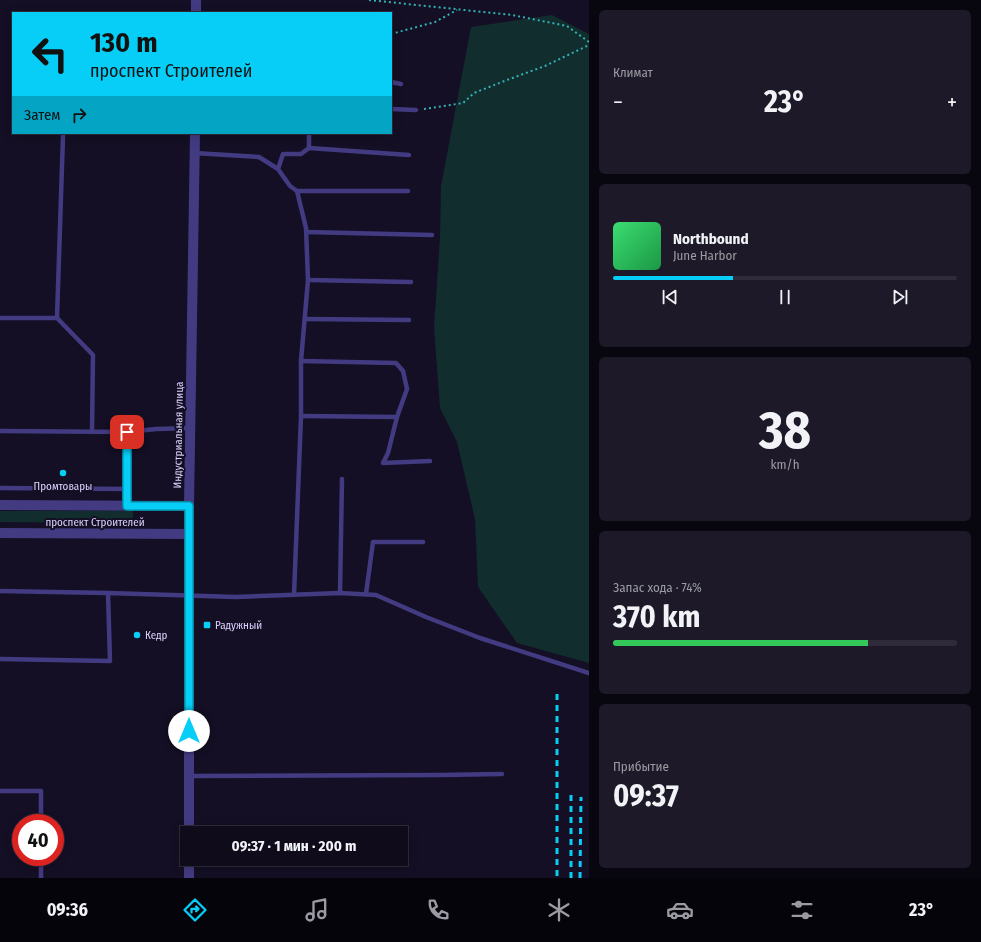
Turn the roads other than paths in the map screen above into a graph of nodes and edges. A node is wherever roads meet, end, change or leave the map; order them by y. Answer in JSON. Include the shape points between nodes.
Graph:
{"nodes":[{"id":1,"x":196,"y":0,"type":"edge"},
{"id":2,"x":196,"y":12,"type":"edge"},
{"id":3,"x":392,"y":82,"type":"edge"},
{"id":4,"x":401,"y":84,"type":"dead end"},
{"id":5,"x":392,"y":109,"type":"edge"},
{"id":6,"x":416,"y":110,"type":"road end"},
{"id":7,"x":194,"y":134,"type":"edge"},
{"id":8,"x":309,"y":134,"type":"edge"},
{"id":9,"x":63,"y":136,"type":"dead end"},
{"id":10,"x":309,"y":148,"type":"junction"},
{"id":11,"x":194,"y":153,"type":"junction"},
{"id":12,"x":409,"y":155,"type":"dead end"},
{"id":13,"x":278,"y":169,"type":"junction"},
{"id":14,"x":297,"y":191,"type":"junction"},
{"id":15,"x":408,"y":191,"type":"dead end"},
{"id":16,"x":306,"y":232,"type":"junction"},
{"id":17,"x":432,"y":235,"type":"dead end"},
{"id":18,"x":308,"y":280,"type":"junction"},
{"id":19,"x":411,"y":282,"type":"dead end"},
{"id":20,"x":0,"y":318,"type":"edge"},
{"id":21,"x":57,"y":318,"type":"junction"},
{"id":22,"x":305,"y":319,"type":"junction"},
{"id":23,"x":409,"y":320,"type":"dead end"},
{"id":24,"x":301,"y":361,"type":"junction"},
{"id":25,"x":301,"y":416,"type":"junction"},
{"id":26,"x":397,"y":418,"type":"junction"},
{"id":27,"x":191,"y":428,"type":"junction"},
{"id":28,"x":0,"y":431,"type":"edge"},
{"id":29,"x":92,"y":432,"type":"junction"},
{"id":30,"x":127,"y":432,"type":"junction"},
{"id":31,"x":430,"y":461,"type":"dead end"},
{"id":32,"x":342,"y":479,"type":"dead end"},
{"id":33,"x":0,"y":488,"type":"edge"},
{"id":34,"x":127,"y":489,"type":"junction"},
{"id":35,"x":0,"y":505,"type":"edge"},
{"id":36,"x":127,"y":506,"type":"junction"},
{"id":37,"x":189,"y":506,"type":"junction"},
{"id":38,"x":0,"y":533,"type":"edge"},
{"id":39,"x":189,"y":534,"type":"junction"},
{"id":40,"x":422,"y":542,"type":"dead end"},
{"id":41,"x":0,"y":591,"type":"edge"},
{"id":42,"x":108,"y":593,"type":"junction"},
{"id":43,"x":340,"y":593,"type":"junction"},
{"id":44,"x":366,"y":594,"type":"junction"},
{"id":45,"x":294,"y":595,"type":"junction"},
{"id":46,"x":189,"y":596,"type":"junction"},
{"id":47,"x":0,"y":659,"type":"edge"},
{"id":48,"x":589,"y":673,"type":"edge"},
{"id":49,"x":502,"y":774,"type":"dead end"},
{"id":50,"x":189,"y":776,"type":"junction"},
{"id":51,"x":0,"y":791,"type":"edge"},
{"id":52,"x":41,"y":814,"type":"edge"},
{"id":53,"x":189,"y":826,"type":"edge"},
{"id":54,"x":41,"y":866,"type":"edge"},
{"id":55,"x":189,"y":866,"type":"edge"},
{"id":56,"x":41,"y":878,"type":"edge"},
{"id":57,"x":189,"y":878,"type":"edge"}],
"edges":[{"from":1,"to":2,"type":"street"},
{"from":3,"to":4,"type":"lane"},
{"from":5,"to":6,"type":"lane"},
{"from":7,"to":11,"type":"street","name":"Индустриальная улица"},
{"from":8,"to":10,"type":"lane"},
{"from":9,"to":21,"type":"lane"},
{"from":10,"to":12,"type":"lane"},
{"from":10,"to":13,"type":"lane","via":[[301,154],[283,154]]},
{"from":11,"to":13,"type":"lane","via":[[259,157]]},
{"from":11,"to":27,"type":"street","name":"Индустриальная улица"},
{"from":13,"to":14,"type":"lane","via":[[290,186]]},
{"from":14,"to":15,"type":"lane"},
{"from":14,"to":16,"type":"lane"},
{"from":16,"to":17,"type":"lane"},
{"from":16,"to":18,"type":"lane"},
{"from":18,"to":19,"type":"lane"},
{"from":18,"to":22,"type":"lane"},
{"from":20,"to":21,"type":"lane"},
{"from":21,"to":29,"type":"lane","via":[[93,355]]},
{"from":22,"to":23,"type":"lane"},
{"from":22,"to":24,"type":"lane"},
{"from":24,"to":25,"type":"lane"},
{"from":24,"to":26,"type":"lane","via":[[396,363],[403,371],[407,389]]},
{"from":25,"to":26,"type":"lane"},
{"from":25,"to":45,"type":"lane"},
{"from":26,"to":31,"type":"lane","via":[[383,463]]},
{"from":27,"to":30,"type":"lane"},
{"from":27,"to":37,"type":"street","name":"Индустриальная улица"},
{"from":28,"to":29,"type":"lane"},
{"from":29,"to":30,"type":"lane"},
{"from":30,"to":34,"type":"lane"},
{"from":32,"to":43,"type":"lane"},
{"from":33,"to":34,"type":"lane"},
{"from":34,"to":36,"type":"lane"},
{"from":35,"to":36,"type":"street","name":"проспект Строителей"},
{"from":36,"to":37,"type":"street","name":"проспект Строителей"},
{"from":37,"to":39,"type":"street","name":"Индустриальная улица"},
{"from":38,"to":39,"type":"street","name":"проспект Строителей"},
{"from":39,"to":46,"type":"street","name":"Индустриальная улица"},
{"from":40,"to":44,"type":"lane","via":[[373,542]]},
{"from":41,"to":42,"type":"lane"},
{"from":42,"to":46,"type":"lane"},
{"from":42,"to":47,"type":"lane","via":[[110,661]]},
{"from":43,"to":44,"type":"lane"},
{"from":43,"to":45,"type":"lane"},
{"from":44,"to":48,"type":"lane","via":[[376,595],[480,638]]},
{"from":45,"to":46,"type":"lane"},
{"from":46,"to":50,"type":"street","name":"Индустриальная улица"},
{"from":49,"to":50,"type":"lane"},
{"from":50,"to":53,"type":"street","name":"Индустриальная улица"},
{"from":51,"to":52,"type":"lane","via":[[41,791]]},
{"from":54,"to":56,"type":"lane"},
{"from":55,"to":57,"type":"street"}]}
